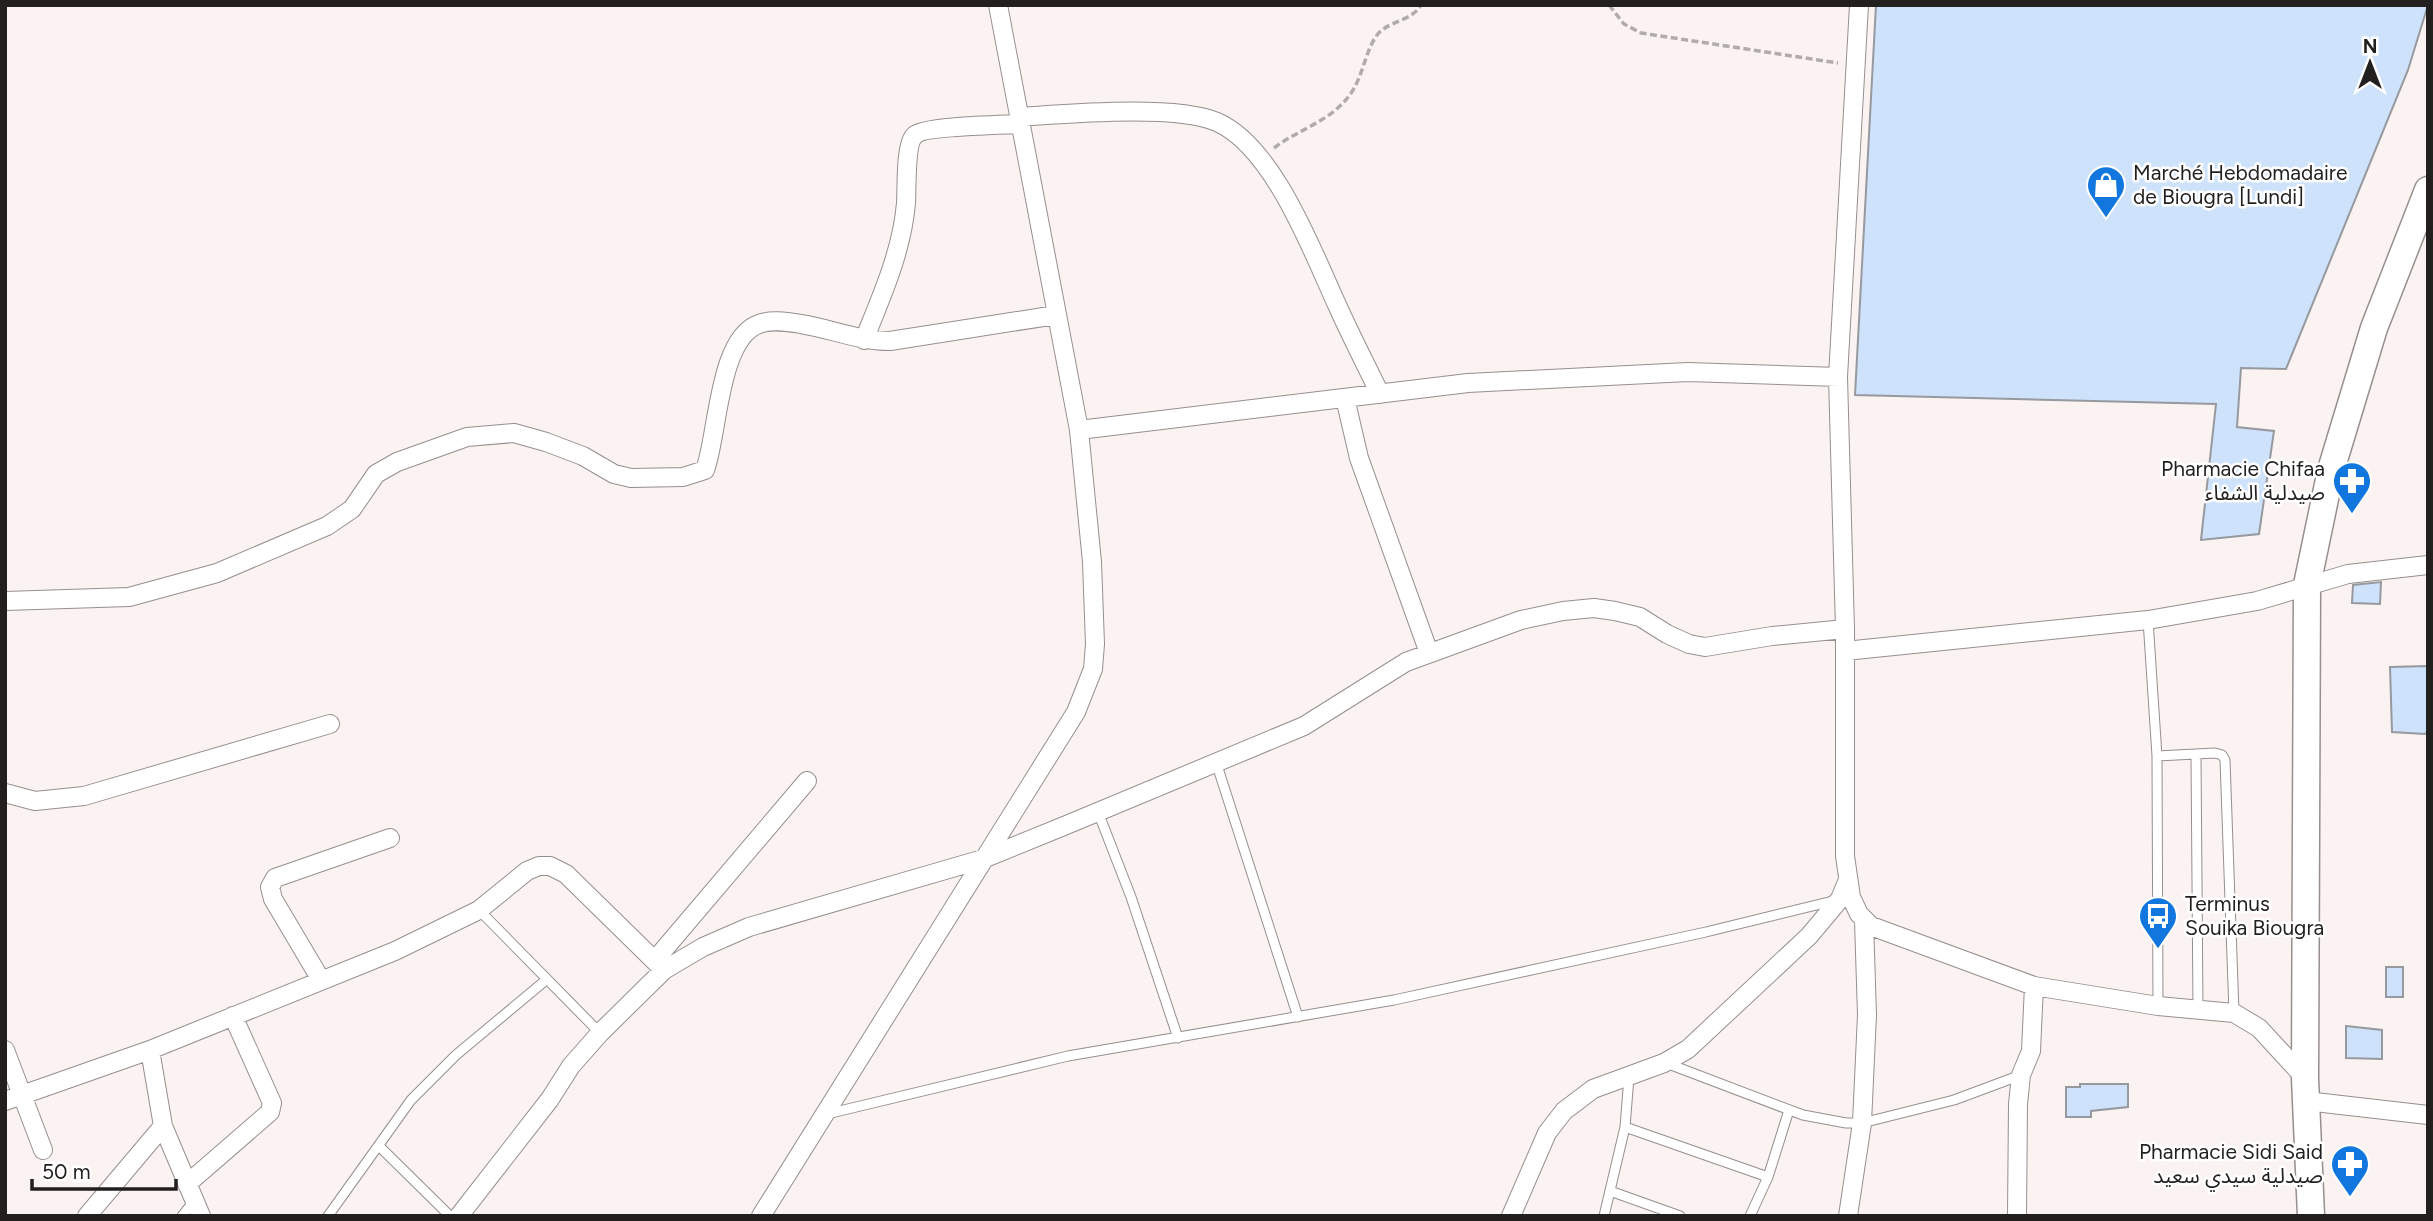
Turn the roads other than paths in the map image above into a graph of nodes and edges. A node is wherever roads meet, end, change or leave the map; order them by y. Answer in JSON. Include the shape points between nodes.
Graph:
{"nodes":[{"id":1,"x":998,"y":5,"type":"edge"},
{"id":2,"x":1859,"y":5,"type":"edge"},
{"id":3,"x":1020,"y":121,"type":"junction"},
{"id":4,"x":2428,"y":190,"type":"edge"},
{"id":5,"x":1056,"y":315,"type":"junction"},
{"id":6,"x":864,"y":340,"type":"junction"},
{"id":7,"x":1838,"y":377,"type":"junction"},
{"id":8,"x":1380,"y":394,"type":"junction"},
{"id":9,"x":1345,"y":398,"type":"junction"},
{"id":10,"x":1079,"y":430,"type":"junction"},
{"id":11,"x":2428,"y":565,"type":"edge"},
{"id":12,"x":2307,"y":585,"type":"junction"},
{"id":13,"x":5,"y":601,"type":"edge"},
{"id":14,"x":2148,"y":620,"type":"junction"},
{"id":15,"x":1845,"y":629,"type":"junction"},
{"id":16,"x":1845,"y":651,"type":"junction"},
{"id":17,"x":1429,"y":653,"type":"junction"},
{"id":18,"x":330,"y":724,"type":"dead end"},
{"id":19,"x":2157,"y":756,"type":"junction"},
{"id":20,"x":2196,"y":756,"type":"junction"},
{"id":21,"x":1216,"y":762,"type":"junction"},
{"id":22,"x":807,"y":781,"type":"dead end"},
{"id":23,"x":5,"y":793,"type":"edge"},
{"id":24,"x":1098,"y":812,"type":"junction"},
{"id":25,"x":390,"y":838,"type":"dead end"},
{"id":26,"x":983,"y":859,"type":"junction"},
{"id":27,"x":1847,"y":882,"type":"junction"},
{"id":28,"x":1840,"y":899,"type":"junction"},
{"id":29,"x":479,"y":910,"type":"junction"},
{"id":30,"x":1864,"y":921,"type":"junction"},
{"id":31,"x":659,"y":965,"type":"junction"},
{"id":32,"x":321,"y":980,"type":"junction"},
{"id":33,"x":546,"y":980,"type":"junction"},
{"id":34,"x":2034,"y":986,"type":"junction"},
{"id":35,"x":2158,"y":1006,"type":"junction"},
{"id":36,"x":2198,"y":1009,"type":"junction"},
{"id":37,"x":2234,"y":1013,"type":"junction"},
{"id":38,"x":233,"y":1016,"type":"junction"},
{"id":39,"x":1298,"y":1017,"type":"junction"},
{"id":40,"x":600,"y":1033,"type":"junction"},
{"id":41,"x":1178,"y":1038,"type":"junction"},
{"id":42,"x":5,"y":1049,"type":"edge"},
{"id":43,"x":150,"y":1050,"type":"junction"},
{"id":44,"x":1664,"y":1063,"type":"junction"},
{"id":45,"x":1629,"y":1074,"type":"junction"},
{"id":46,"x":2021,"y":1075,"type":"junction"},
{"id":47,"x":2305,"y":1090,"type":"junction"},
{"id":48,"x":14,"y":1098,"type":"edge"},
{"id":49,"x":1789,"y":1110,"type":"junction"},
{"id":50,"x":822,"y":1115,"type":"junction"},
{"id":51,"x":2428,"y":1115,"type":"edge"},
{"id":52,"x":1861,"y":1123,"type":"junction"},
{"id":53,"x":163,"y":1126,"type":"junction"},
{"id":54,"x":1625,"y":1127,"type":"junction"},
{"id":55,"x":379,"y":1146,"type":"junction"},
{"id":56,"x":43,"y":1150,"type":"dead end"},
{"id":57,"x":1768,"y":1177,"type":"junction"},
{"id":58,"x":1611,"y":1191,"type":"junction"},
{"id":59,"x":194,"y":1200,"type":"edge"},
{"id":60,"x":1845,"y":1212,"type":"edge"},
{"id":61,"x":87,"y":1216,"type":"edge"},
{"id":62,"x":182,"y":1216,"type":"edge"},
{"id":63,"x":328,"y":1216,"type":"edge"},
{"id":64,"x":450,"y":1216,"type":"edge"},
{"id":65,"x":459,"y":1216,"type":"edge"},
{"id":66,"x":761,"y":1216,"type":"edge"},
{"id":67,"x":1511,"y":1216,"type":"edge"},
{"id":68,"x":1604,"y":1216,"type":"edge"},
{"id":69,"x":1680,"y":1216,"type":"edge"},
{"id":70,"x":1750,"y":1216,"type":"edge"},
{"id":71,"x":2017,"y":1216,"type":"edge"},
{"id":72,"x":2311,"y":1216,"type":"edge"}],
"edges":[{"from":1,"to":3,"type":"street"},
{"from":2,"to":7,"type":"street"},
{"from":3,"to":5,"type":"street"},
{"from":3,"to":6,"type":"street","via":[[914,135],[904,222],[891,275]]},
{"from":3,"to":8,"type":"street","via":[[1124,113],[1202,118],[1233,132],[1279,185],[1305,231]]},
{"from":4,"to":12,"type":"street","via":[[2367,353],[2331,470]]},
{"from":5,"to":6,"type":"street","via":[[890,341]]},
{"from":5,"to":10,"type":"street"},
{"from":6,"to":13,"type":"street","via":[[782,321],[760,323],[748,330],[724,378],[705,470],[695,474],[631,478],[513,433],[467,436],[376,474],[352,509],[327,526],[217,573],[129,597]]},
{"from":7,"to":8,"type":"street","via":[[1688,372],[1596,375]]},
{"from":7,"to":15,"type":"street"},
{"from":8,"to":9,"type":"street"},
{"from":9,"to":10,"type":"street"},
{"from":9,"to":17,"type":"street","via":[[1359,458]]},
{"from":10,"to":26,"type":"street","via":[[1093,588],[1093,669],[1076,712]]},
{"from":11,"to":12,"type":"street","via":[[2348,574]]},
{"from":12,"to":14,"type":"street","via":[[2257,601]]},
{"from":12,"to":47,"type":"street"},
{"from":14,"to":16,"type":"street"},
{"from":14,"to":19,"type":"lane"},
{"from":15,"to":16,"type":"street"},
{"from":15,"to":17,"type":"street","via":[[1705,647],[1667,634],[1640,617],[1594,608],[1521,620]]},
{"from":16,"to":27,"type":"street"},
{"from":17,"to":21,"type":"street","via":[[1406,662],[1304,726]]},
{"from":18,"to":23,"type":"street","via":[[84,796],[35,801]]},
{"from":19,"to":20,"type":"lane"},
{"from":19,"to":35,"type":"lane"},
{"from":20,"to":36,"type":"lane"},
{"from":20,"to":37,"type":"lane","via":[[2215,753],[2225,760]]},
{"from":21,"to":24,"type":"street"},
{"from":21,"to":39,"type":"lane"},
{"from":22,"to":31,"type":"street"},
{"from":24,"to":26,"type":"street"},
{"from":24,"to":41,"type":"lane"},
{"from":25,"to":32,"type":"street","via":[[275,878],[270,887]]},
{"from":26,"to":31,"type":"street","via":[[749,927]]},
{"from":26,"to":50,"type":"street"},
{"from":27,"to":28,"type":"street"},
{"from":27,"to":30,"type":"street"},
{"from":28,"to":39,"type":"lane","via":[[1519,974]]},
{"from":28,"to":44,"type":"street","via":[[1809,936],[1710,1030]]},
{"from":29,"to":31,"type":"street","via":[[527,872],[550,866],[566,874]]},
{"from":29,"to":32,"type":"street"},
{"from":29,"to":33,"type":"lane"},
{"from":30,"to":34,"type":"street","via":[[1899,939]]},
{"from":30,"to":52,"type":"street","via":[[1867,1015]]},
{"from":31,"to":40,"type":"street"},
{"from":32,"to":38,"type":"street"},
{"from":33,"to":40,"type":"lane"},
{"from":33,"to":55,"type":"lane","via":[[456,1055],[411,1101]]},
{"from":34,"to":35,"type":"street"},
{"from":34,"to":46,"type":"street","via":[[2031,1051]]},
{"from":35,"to":36,"type":"street"},
{"from":36,"to":37,"type":"street"},
{"from":37,"to":47,"type":"street","via":[[2259,1028]]},
{"from":38,"to":43,"type":"street"},
{"from":38,"to":59,"type":"street","via":[[272,1103],[271,1112]]},
{"from":39,"to":41,"type":"lane"},
{"from":40,"to":65,"type":"street"},
{"from":41,"to":50,"type":"lane","via":[[1068,1056]]},
{"from":42,"to":48,"type":"street"},
{"from":43,"to":48,"type":"street"},
{"from":43,"to":53,"type":"street"},
{"from":44,"to":45,"type":"street"},
{"from":44,"to":49,"type":"lane"},
{"from":45,"to":54,"type":"lane"},
{"from":45,"to":67,"type":"street","via":[[1593,1089],[1564,1111],[1547,1133]]},
{"from":46,"to":52,"type":"lane","via":[[1954,1100]]},
{"from":46,"to":71,"type":"street"},
{"from":47,"to":51,"type":"street"},
{"from":47,"to":72,"type":"street"},
{"from":48,"to":56,"type":"street"},
{"from":49,"to":52,"type":"lane","via":[[1816,1119]]},
{"from":49,"to":57,"type":"lane"},
{"from":50,"to":66,"type":"street"},
{"from":52,"to":60,"type":"street"},
{"from":53,"to":59,"type":"street"},
{"from":53,"to":61,"type":"street"},
{"from":54,"to":57,"type":"lane"},
{"from":54,"to":58,"type":"lane"},
{"from":55,"to":63,"type":"lane"},
{"from":55,"to":64,"type":"lane"},
{"from":57,"to":70,"type":"lane"},
{"from":58,"to":68,"type":"lane"},
{"from":58,"to":69,"type":"lane"},
{"from":59,"to":62,"type":"lane"}]}
